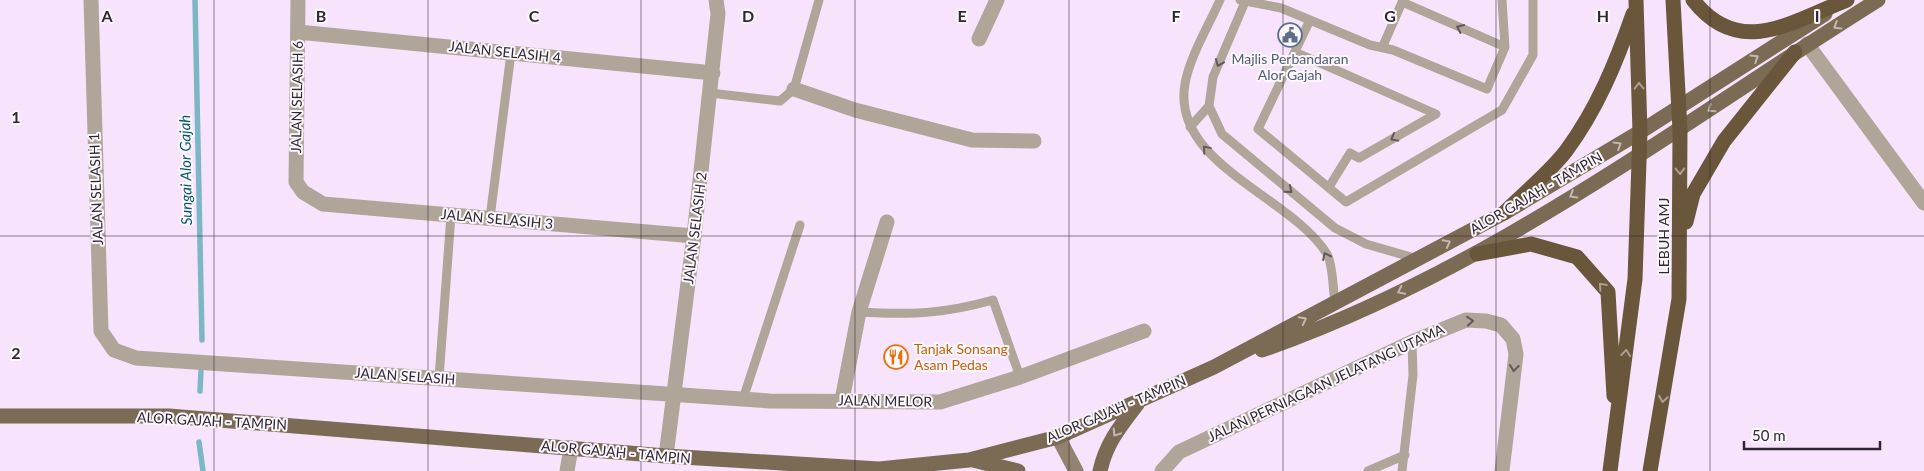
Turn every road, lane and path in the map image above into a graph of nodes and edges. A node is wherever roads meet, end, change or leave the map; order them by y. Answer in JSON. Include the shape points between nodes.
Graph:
{"nodes":[{"id":1,"x":90,"y":0,"type":"edge"},
{"id":2,"x":298,"y":0,"type":"edge"},
{"id":3,"x":716,"y":0,"type":"edge"},
{"id":4,"x":819,"y":0,"type":"edge"},
{"id":5,"x":997,"y":0,"type":"edge"},
{"id":6,"x":1220,"y":0,"type":"edge"},
{"id":7,"x":1502,"y":0,"type":"edge"},
{"id":8,"x":1533,"y":0,"type":"edge"},
{"id":9,"x":1673,"y":0,"type":"edge"},
{"id":10,"x":1693,"y":0,"type":"edge"},
{"id":11,"x":1847,"y":0,"type":"edge"},
{"id":12,"x":1878,"y":0,"type":"edge"},
{"id":13,"x":1242,"y":1,"type":"edge"},
{"id":14,"x":1402,"y":1,"type":"edge"},
{"id":15,"x":1637,"y":2,"type":"edge"},
{"id":16,"x":1310,"y":20,"type":"junction"},
{"id":17,"x":298,"y":32,"type":"junction"},
{"id":18,"x":979,"y":39,"type":"dead end"},
{"id":19,"x":1505,"y":47,"type":"junction"},
{"id":20,"x":1382,"y":48,"type":"junction"},
{"id":21,"x":1801,"y":48,"type":"junction"},
{"id":22,"x":1295,"y":52,"type":"junction"},
{"id":23,"x":511,"y":53,"type":"junction"},
{"id":24,"x":712,"y":73,"type":"junction"},
{"id":25,"x":794,"y":89,"type":"junction"},
{"id":26,"x":710,"y":94,"type":"junction"},
{"id":27,"x":1209,"y":106,"type":"junction"},
{"id":28,"x":1678,"y":106,"type":"junction"},
{"id":29,"x":1190,"y":127,"type":"junction"},
{"id":30,"x":1680,"y":130,"type":"junction"},
{"id":31,"x":1640,"y":132,"type":"junction"},
{"id":32,"x":1034,"y":141,"type":"dead end"},
{"id":33,"x":1639,"y":155,"type":"junction"},
{"id":34,"x":1328,"y":187,"type":"junction"},
{"id":35,"x":303,"y":192,"type":"joint"},
{"id":36,"x":1924,"y":203,"type":"edge"},
{"id":37,"x":1504,"y":213,"type":"junction"},
{"id":38,"x":452,"y":215,"type":"junction"},
{"id":39,"x":490,"y":218,"type":"junction"},
{"id":40,"x":887,"y":222,"type":"dead end"},
{"id":41,"x":800,"y":225,"type":"dead end"},
{"id":42,"x":694,"y":236,"type":"junction"},
{"id":43,"x":1681,"y":244,"type":"junction"},
{"id":44,"x":1477,"y":254,"type":"junction"},
{"id":45,"x":1418,"y":259,"type":"junction"},
{"id":46,"x":1335,"y":303,"type":"junction"},
{"id":47,"x":859,"y":312,"type":"junction"},
{"id":48,"x":1144,"y":332,"type":"dead end"},
{"id":49,"x":1412,"y":342,"type":"junction"},
{"id":50,"x":136,"y":358,"type":"joint"},
{"id":51,"x":1214,"y":367,"type":"junction"},
{"id":52,"x":1020,"y":377,"type":"junction"},
{"id":53,"x":439,"y":378,"type":"junction"},
{"id":54,"x":675,"y":394,"type":"junction"},
{"id":55,"x":743,"y":399,"type":"junction"},
{"id":56,"x":842,"y":400,"type":"junction"},
{"id":57,"x":1141,"y":400,"type":"junction"},
{"id":58,"x":0,"y":416,"type":"edge"},
{"id":59,"x":1058,"y":437,"type":"junction"},
{"id":60,"x":1616,"y":437,"type":"junction"},
{"id":61,"x":571,"y":448,"type":"junction"},
{"id":62,"x":1405,"y":455,"type":"junction"},
{"id":63,"x":666,"y":456,"type":"junction"},
{"id":64,"x":969,"y":460,"type":"junction"},
{"id":65,"x":878,"y":470,"type":"edge"},
{"id":66,"x":567,"y":471,"type":"edge"},
{"id":67,"x":1018,"y":471,"type":"edge"},
{"id":68,"x":1076,"y":471,"type":"edge"},
{"id":69,"x":1100,"y":471,"type":"edge"},
{"id":70,"x":1162,"y":471,"type":"edge"},
{"id":71,"x":1368,"y":471,"type":"edge"},
{"id":72,"x":1402,"y":471,"type":"edge"},
{"id":73,"x":1502,"y":471,"type":"edge"},
{"id":74,"x":1610,"y":471,"type":"edge"},
{"id":75,"x":1650,"y":471,"type":"edge"}],
"edges":[{"from":1,"to":50,"type":"street","name":"JALAN SELASIH 1","via":[[100,331],[114,350]]},
{"from":2,"to":17,"type":"street","name":"JALAN SELASIH 6"},
{"from":3,"to":24,"type":"street","name":"JALAN SELASIH 2","via":[[718,14]]},
{"from":4,"to":25,"type":"lane"},
{"from":5,"to":18,"type":"street"},
{"from":6,"to":29,"type":"lane","via":[[1185,84]]},
{"from":7,"to":19,"type":"lane"},
{"from":8,"to":34,"type":"lane","via":[[1533,55],[1502,110],[1346,202]]},
{"from":9,"to":28,"type":"highway","name":"LEBUH AMJ"},
{"from":10,"to":11,"type":"highway","via":[[1715,23],[1738,31],[1761,33]]},
{"from":28,"to":11,"type":"main road","name":"ALOR GAJAH - TAMPIN","one_way":true},
{"from":12,"to":21,"type":"main road","name":"ALOR GAJAH - TAMPIN","one_way":true},
{"from":13,"to":16,"type":"lane","via":[[1281,8]]},
{"from":13,"to":27,"type":"lane","one_way":true,"via":[[1213,77]]},
{"from":19,"to":14,"type":"lane","one_way":true},
{"from":14,"to":20,"type":"lane"},
{"from":31,"to":15,"type":"highway","name":"LEBUH AMJ","one_way":true},
{"from":15,"to":37,"type":"highway","via":[[1618,58],[1599,100],[1565,152]]},
{"from":16,"to":20,"type":"lane"},
{"from":16,"to":22,"type":"lane"},
{"from":17,"to":23,"type":"street","name":"JALAN SELASIH 4"},
{"from":17,"to":35,"type":"street","name":"JALAN SELASIH 6","via":[[296,182]]},
{"from":19,"to":20,"type":"lane","via":[[1487,89]]},
{"from":21,"to":30,"type":"main road","name":"ALOR GAJAH - TAMPIN","one_way":true},
{"from":21,"to":36,"type":"street"},
{"from":21,"to":43,"type":"highway","via":[[1724,141],[1693,194]]},
{"from":22,"to":34,"type":"lane","via":[[1258,129]]},
{"from":22,"to":34,"type":"lane","one_way":true,"via":[[1436,114],[1359,158],[1350,153]]},
{"from":23,"to":24,"type":"street","name":"JALAN SELASIH 4"},
{"from":23,"to":39,"type":"lane"},
{"from":24,"to":26,"type":"street","name":"JALAN SELASIH 2"},
{"from":25,"to":26,"type":"lane","via":[[780,101]]},
{"from":25,"to":32,"type":"street","via":[[856,110],[972,140]]},
{"from":26,"to":42,"type":"street","name":"JALAN SELASIH 2"},
{"from":27,"to":29,"type":"lane"},
{"from":27,"to":45,"type":"lane","one_way":true,"via":[[1222,134],[1335,228],[1366,244]]},
{"from":28,"to":30,"type":"highway","name":"LEBUH AMJ"},
{"from":28,"to":31,"type":"main road","name":"ALOR GAJAH - TAMPIN"},
{"from":46,"to":29,"type":"lane","one_way":true,"via":[[1328,256],[1309,231],[1207,152]]},
{"from":30,"to":33,"type":"main road","name":"ALOR GAJAH - TAMPIN"},
{"from":30,"to":43,"type":"highway","name":"LEBUH AMJ","one_way":true},
{"from":31,"to":33,"type":"highway","name":"LEBUH AMJ"},
{"from":37,"to":31,"type":"main road","name":"ALOR GAJAH - TAMPIN","one_way":true},
{"from":33,"to":44,"type":"main road","name":"ALOR GAJAH - TAMPIN","one_way":true},
{"from":60,"to":33,"type":"highway","name":"LEBUH AMJ","one_way":true,"via":[[1635,280]]},
{"from":35,"to":38,"type":"street","name":"JALAN SELASIH 3","via":[[323,204]]},
{"from":45,"to":37,"type":"main road","name":"ALOR GAJAH - TAMPIN","one_way":true},
{"from":38,"to":39,"type":"street","name":"JALAN SELASIH 3"},
{"from":38,"to":53,"type":"lane"},
{"from":39,"to":42,"type":"street","name":"JALAN SELASIH 3"},
{"from":40,"to":47,"type":"street"},
{"from":41,"to":55,"type":"lane"},
{"from":42,"to":54,"type":"street","name":"JALAN SELASIH 2"},
{"from":43,"to":75,"type":"highway","name":"LEBUH AMJ","one_way":true,"via":[[1679,299]]},
{"from":44,"to":51,"type":"main road","name":"ALOR GAJAH - TAMPIN","one_way":true,"via":[[1321,330]]},
{"from":60,"to":44,"type":"highway","one_way":true,"via":[[1608,292],[1577,257],[1531,244]]},
{"from":45,"to":46,"type":"main road","name":"ALOR GAJAH - TAMPIN"},
{"from":51,"to":46,"type":"main road","name":"ALOR GAJAH - TAMPIN","one_way":true},
{"from":47,"to":52,"type":"lane","via":[[908,315],[955,311],[993,300]]},
{"from":47,"to":56,"type":"street"},
{"from":48,"to":52,"type":"street","name":"JALAN MELOR"},
{"from":49,"to":62,"type":"lane"},
{"from":49,"to":70,"type":"street","name":"JALAN PERNIAGAAN JELATANG UTAMA","via":[[1178,452]]},
{"from":49,"to":73,"type":"street","name":"JALAN PERNIAGAAN JELATANG UTAMA","one_way":true,"via":[[1466,320],[1501,325],[1513,339],[1516,354]]},
{"from":50,"to":53,"type":"street","name":"JALAN SELASIH"},
{"from":51,"to":57,"type":"main road","name":"ALOR GAJAH - TAMPIN"},
{"from":52,"to":56,"type":"street","name":"JALAN MELOR","via":[[940,402]]},
{"from":53,"to":54,"type":"street","name":"JALAN SELASIH"},
{"from":54,"to":55,"type":"street","name":"JALAN MELOR"},
{"from":54,"to":63,"type":"street","name":"JALAN SELASIH 2"},
{"from":55,"to":56,"type":"street","name":"JALAN MELOR"},
{"from":57,"to":59,"type":"main road","name":"ALOR GAJAH - TAMPIN"},
{"from":57,"to":69,"type":"main road","one_way":true,"via":[[1114,435]]},
{"from":58,"to":61,"type":"main road","name":"ALOR GAJAH - TAMPIN","via":[[169,416]]},
{"from":59,"to":64,"type":"main road","name":"ALOR GAJAH - TAMPIN"},
{"from":59,"to":68,"type":"street"},
{"from":60,"to":74,"type":"highway","name":"LEBUH AMJ"},
{"from":61,"to":63,"type":"main road","name":"ALOR GAJAH - TAMPIN"},
{"from":61,"to":66,"type":"street"},
{"from":62,"to":71,"type":"lane"},
{"from":62,"to":72,"type":"lane"},
{"from":63,"to":65,"type":"main road","name":"ALOR GAJAH - TAMPIN"},
{"from":64,"to":65,"type":"main road","name":"ALOR GAJAH - TAMPIN"},
{"from":64,"to":67,"type":"main road"}]}
